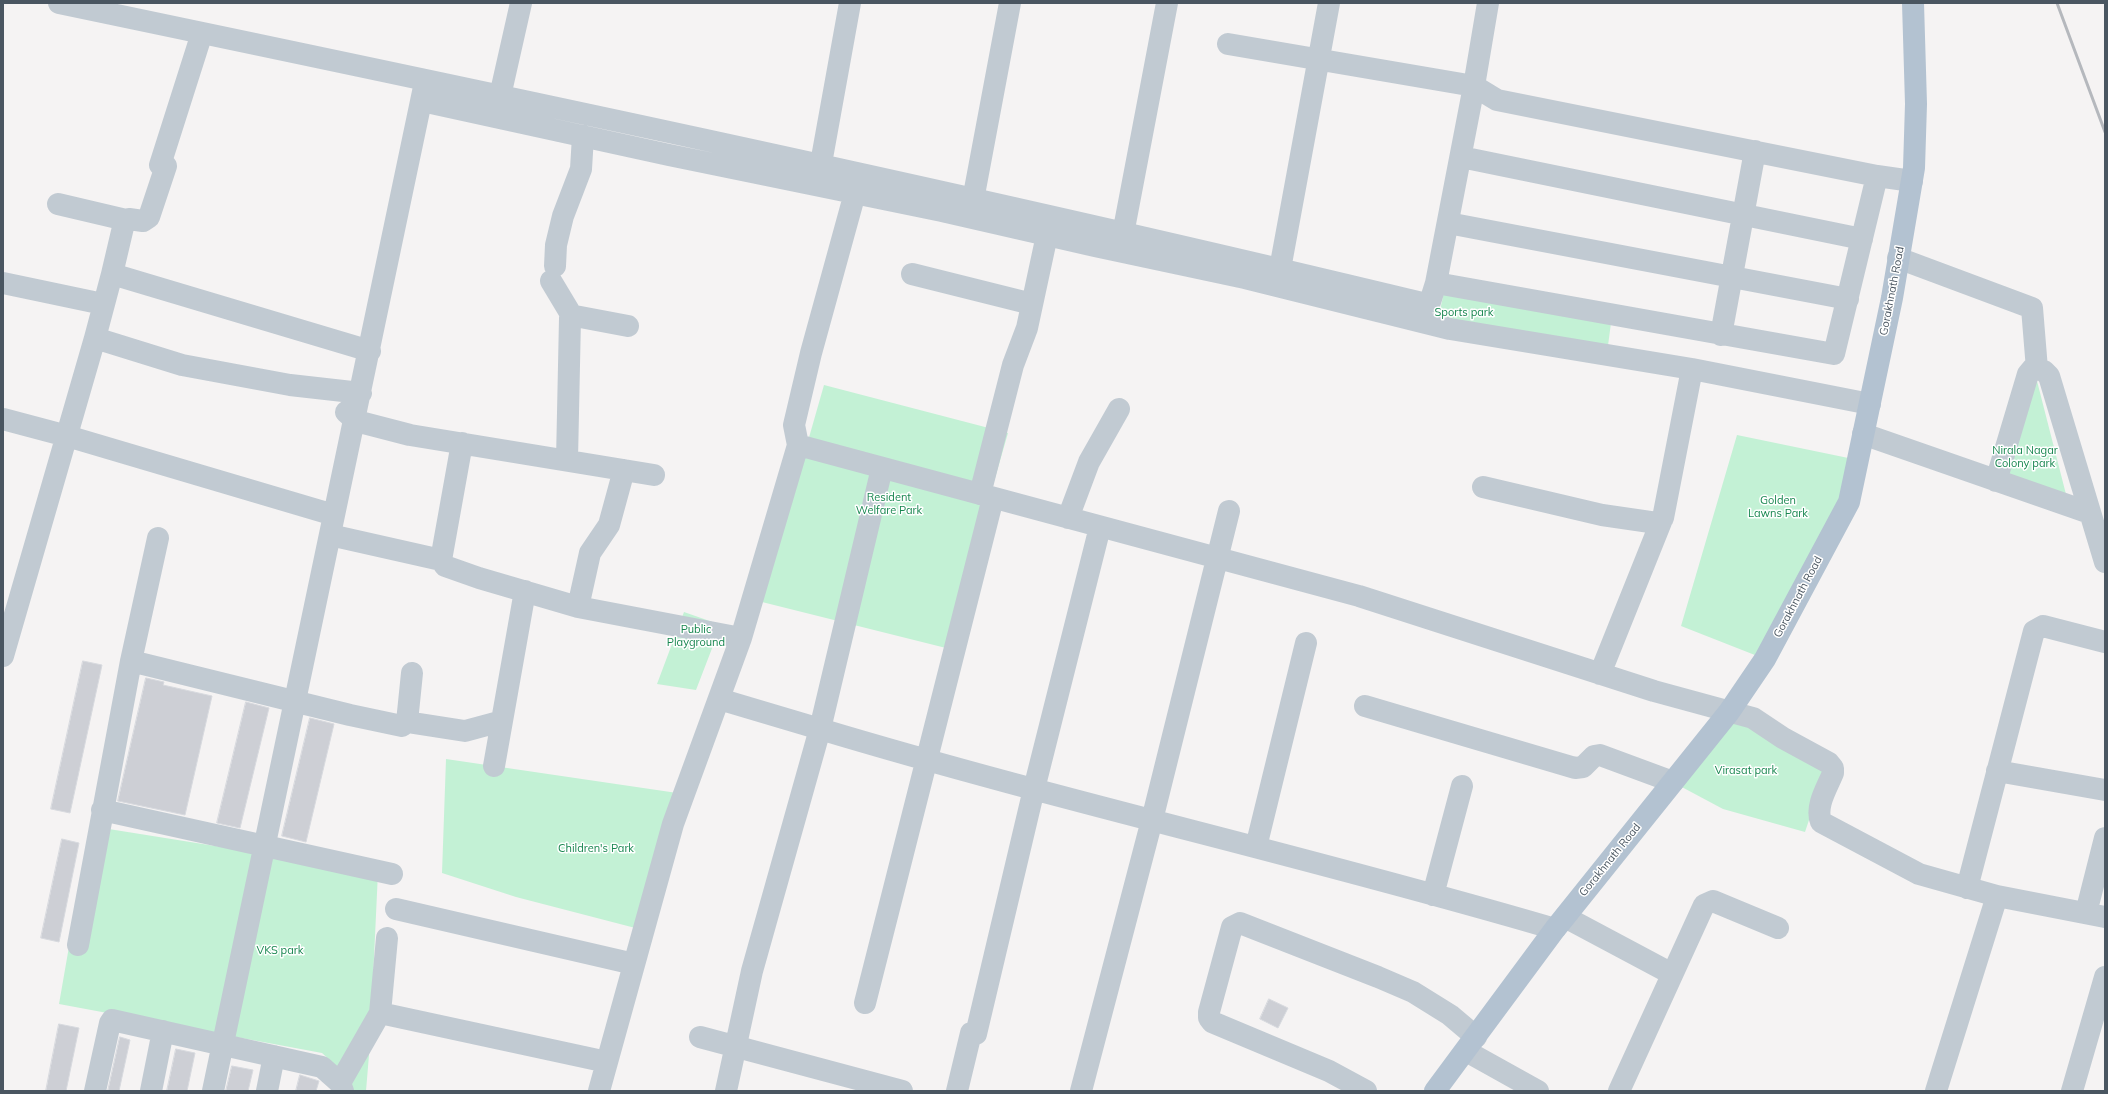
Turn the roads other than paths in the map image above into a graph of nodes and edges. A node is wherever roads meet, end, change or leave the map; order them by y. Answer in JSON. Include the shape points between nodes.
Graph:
{"nodes":[{"id":1,"x":59,"y":3,"type":"edge"},
{"id":2,"x":521,"y":3,"type":"edge"},
{"id":3,"x":850,"y":3,"type":"edge"},
{"id":4,"x":1010,"y":3,"type":"edge"},
{"id":5,"x":1167,"y":3,"type":"edge"},
{"id":6,"x":1329,"y":3,"type":"edge"},
{"id":7,"x":1488,"y":3,"type":"edge"},
{"id":8,"x":1914,"y":3,"type":"edge"},
{"id":9,"x":137,"y":11,"type":"edge"},
{"id":10,"x":202,"y":33,"type":"junction"},
{"id":11,"x":1228,"y":44,"type":"dead end"},
{"id":12,"x":1318,"y":60,"type":"junction"},
{"id":13,"x":1474,"y":86,"type":"junction"},
{"id":14,"x":424,"y":91,"type":"junction"},
{"id":15,"x":500,"y":96,"type":"junction"},
{"id":16,"x":583,"y":136,"type":"junction"},
{"id":17,"x":1755,"y":151,"type":"junction"},
{"id":18,"x":1460,"y":157,"type":"junction"},
{"id":19,"x":819,"y":176,"type":"junction"},
{"id":20,"x":1877,"y":176,"type":"junction"},
{"id":21,"x":1912,"y":181,"type":"junction"},
{"id":22,"x":855,"y":193,"type":"junction"},
{"id":23,"x":973,"y":200,"type":"junction"},
{"id":24,"x":58,"y":204,"type":"dead end"},
{"id":25,"x":1744,"y":215,"type":"junction"},
{"id":26,"x":126,"y":220,"type":"junction"},
{"id":27,"x":1448,"y":223,"type":"junction"},
{"id":28,"x":1123,"y":234,"type":"junction"},
{"id":29,"x":1047,"y":235,"type":"junction"},
{"id":30,"x":1862,"y":239,"type":"junction"},
{"id":31,"x":1898,"y":258,"type":"junction"},
{"id":32,"x":1280,"y":269,"type":"junction"},
{"id":33,"x":112,"y":274,"type":"junction"},
{"id":34,"x":912,"y":274,"type":"dead end"},
{"id":35,"x":1733,"y":277,"type":"junction"},
{"id":36,"x":3,"y":283,"type":"edge"},
{"id":37,"x":1436,"y":283,"type":"junction"},
{"id":38,"x":1848,"y":299,"type":"junction"},
{"id":39,"x":103,"y":304,"type":"junction"},
{"id":40,"x":1032,"y":304,"type":"junction"},
{"id":41,"x":572,"y":316,"type":"junction"},
{"id":42,"x":628,"y":326,"type":"dead end"},
{"id":43,"x":1721,"y":334,"type":"junction"},
{"id":44,"x":95,"y":338,"type":"junction"},
{"id":45,"x":370,"y":351,"type":"junction"},
{"id":46,"x":1692,"y":369,"type":"junction"},
{"id":47,"x":2037,"y":369,"type":"junction"},
{"id":48,"x":325,"y":389,"type":"junction"},
{"id":49,"x":362,"y":393,"type":"junction"},
{"id":50,"x":1870,"y":404,"type":"junction"},
{"id":51,"x":1119,"y":409,"type":"dead end"},
{"id":52,"x":3,"y":419,"type":"edge"},
{"id":53,"x":356,"y":421,"type":"junction"},
{"id":54,"x":1863,"y":434,"type":"junction"},
{"id":55,"x":67,"y":436,"type":"junction"},
{"id":56,"x":462,"y":443,"type":"junction"},
{"id":57,"x":798,"y":445,"type":"junction"},
{"id":58,"x":567,"y":460,"type":"junction"},
{"id":59,"x":882,"y":468,"type":"junction"},
{"id":60,"x":624,"y":470,"type":"junction"},
{"id":61,"x":654,"y":475,"type":"dead end"},
{"id":62,"x":1996,"y":480,"type":"junction"},
{"id":63,"x":1483,"y":487,"type":"dead end"},
{"id":64,"x":986,"y":496,"type":"junction"},
{"id":65,"x":1229,"y":511,"type":"dead end"},
{"id":66,"x":2090,"y":513,"type":"junction"},
{"id":67,"x":1068,"y":518,"type":"junction"},
{"id":68,"x":1661,"y":522,"type":"junction"},
{"id":69,"x":332,"y":525,"type":"junction"},
{"id":70,"x":1100,"y":527,"type":"junction"},
{"id":71,"x":158,"y":538,"type":"dead end"},
{"id":72,"x":1218,"y":559,"type":"junction"},
{"id":73,"x":441,"y":560,"type":"junction"},
{"id":74,"x":2105,"y":562,"type":"edge"},
{"id":75,"x":525,"y":591,"type":"junction"},
{"id":76,"x":578,"y":607,"type":"junction"},
{"id":77,"x":741,"y":638,"type":"junction"},
{"id":78,"x":2105,"y":642,"type":"edge"},
{"id":79,"x":1306,"y":643,"type":"dead end"},
{"id":80,"x":3,"y":656,"type":"edge"},
{"id":81,"x":131,"y":661,"type":"junction"},
{"id":82,"x":412,"y":673,"type":"dead end"},
{"id":83,"x":1600,"y":674,"type":"junction"},
{"id":84,"x":719,"y":699,"type":"junction"},
{"id":85,"x":295,"y":702,"type":"junction"},
{"id":86,"x":1365,"y":706,"type":"dead end"},
{"id":87,"x":1729,"y":712,"type":"junction"},
{"id":88,"x":407,"y":722,"type":"junction"},
{"id":89,"x":502,"y":722,"type":"junction"},
{"id":90,"x":820,"y":729,"type":"junction"},
{"id":91,"x":927,"y":762,"type":"junction"},
{"id":92,"x":494,"y":766,"type":"dead end"},
{"id":93,"x":1997,"y":771,"type":"junction"},
{"id":94,"x":1673,"y":782,"type":"junction"},
{"id":95,"x":1462,"y":786,"type":"dead end"},
{"id":96,"x":1034,"y":789,"type":"junction"},
{"id":97,"x":2105,"y":790,"type":"edge"},
{"id":98,"x":102,"y":810,"type":"junction"},
{"id":99,"x":1152,"y":820,"type":"junction"},
{"id":100,"x":2105,"y":838,"type":"edge"},
{"id":101,"x":265,"y":845,"type":"junction"},
{"id":102,"x":1256,"y":847,"type":"junction"},
{"id":103,"x":392,"y":874,"type":"dead end"},
{"id":104,"x":1967,"y":888,"type":"junction"},
{"id":105,"x":1433,"y":895,"type":"junction"},
{"id":106,"x":1997,"y":896,"type":"junction"},
{"id":107,"x":396,"y":909,"type":"dead end"},
{"id":108,"x":2095,"y":915,"type":"edge"},
{"id":109,"x":1560,"y":923,"type":"junction"},
{"id":110,"x":1778,"y":928,"type":"dead end"},
{"id":111,"x":387,"y":938,"type":"dead end"},
{"id":112,"x":78,"y":945,"type":"dead end"},
{"id":113,"x":634,"y":964,"type":"junction"},
{"id":114,"x":1672,"y":974,"type":"junction"},
{"id":115,"x":2103,"y":987,"type":"edge"},
{"id":116,"x":865,"y":1003,"type":"dead end"},
{"id":117,"x":380,"y":1013,"type":"junction"},
{"id":118,"x":163,"y":1031,"type":"junction"},
{"id":119,"x":700,"y":1037,"type":"dead end"},
{"id":120,"x":1471,"y":1044,"type":"junction"},
{"id":121,"x":223,"y":1045,"type":"junction"},
{"id":122,"x":735,"y":1046,"type":"junction"},
{"id":123,"x":274,"y":1056,"type":"junction"},
{"id":124,"x":607,"y":1062,"type":"junction"},
{"id":125,"x":838,"y":1083,"type":"edge"},
{"id":126,"x":342,"y":1087,"type":"edge"},
{"id":127,"x":95,"y":1091,"type":"edge"},
{"id":128,"x":151,"y":1091,"type":"edge"},
{"id":129,"x":213,"y":1091,"type":"edge"},
{"id":130,"x":267,"y":1091,"type":"edge"},
{"id":131,"x":599,"y":1091,"type":"edge"},
{"id":132,"x":726,"y":1091,"type":"edge"},
{"id":133,"x":902,"y":1091,"type":"edge"},
{"id":134,"x":957,"y":1091,"type":"edge"},
{"id":135,"x":1081,"y":1091,"type":"edge"},
{"id":136,"x":1366,"y":1091,"type":"edge"},
{"id":137,"x":1435,"y":1091,"type":"edge"},
{"id":138,"x":1538,"y":1091,"type":"edge"},
{"id":139,"x":1619,"y":1091,"type":"edge"},
{"id":140,"x":1936,"y":1091,"type":"edge"},
{"id":141,"x":2072,"y":1091,"type":"edge"}],
"edges":[{"from":1,"to":9,"type":"street"},
{"from":2,"to":15,"type":"street"},
{"from":3,"to":19,"type":"street"},
{"from":4,"to":23,"type":"street"},
{"from":5,"to":28,"type":"street"},
{"from":6,"to":12,"type":"street"},
{"from":7,"to":13,"type":"street"},
{"from":8,"to":21,"type":"main road","name":"Gorakhnath Road","via":[[1916,104]]},
{"from":9,"to":10,"type":"street"},
{"from":10,"to":14,"type":"street"},
{"from":10,"to":26,"type":"street","via":[[149,217],[143,221]]},
{"from":11,"to":12,"type":"street"},
{"from":12,"to":13,"type":"street"},
{"from":12,"to":32,"type":"street"},
{"from":13,"to":17,"type":"street","via":[[1497,100]]},
{"from":13,"to":18,"type":"street"},
{"from":14,"to":15,"type":"street"},
{"from":14,"to":16,"type":"street"},
{"from":14,"to":45,"type":"street"},
{"from":15,"to":19,"type":"street"},
{"from":16,"to":19,"type":"street"},
{"from":16,"to":41,"type":"street","via":[[581,168],[563,216],[553,274]]},
{"from":17,"to":20,"type":"street"},
{"from":17,"to":25,"type":"street"},
{"from":18,"to":25,"type":"street"},
{"from":18,"to":27,"type":"street"},
{"from":19,"to":22,"type":"street"},
{"from":19,"to":23,"type":"street"},
{"from":20,"to":21,"type":"street"},
{"from":20,"to":30,"type":"street"},
{"from":21,"to":31,"type":"main road","name":"Gorakhnath Road"},
{"from":22,"to":29,"type":"street"},
{"from":22,"to":57,"type":"street","via":[[794,425]]},
{"from":23,"to":28,"type":"street"},
{"from":24,"to":26,"type":"street"},
{"from":25,"to":30,"type":"street"},
{"from":25,"to":35,"type":"street"},
{"from":26,"to":33,"type":"street"},
{"from":27,"to":35,"type":"street"},
{"from":27,"to":37,"type":"street"},
{"from":28,"to":32,"type":"street"},
{"from":29,"to":40,"type":"street"},
{"from":29,"to":46,"type":"street","via":[[1245,278],[1450,329]]},
{"from":30,"to":38,"type":"street"},
{"from":31,"to":47,"type":"street","via":[[2032,308]]},
{"from":31,"to":50,"type":"main road","name":"Gorakhnath Road"},
{"from":32,"to":37,"type":"street","via":[[1422,303],[1430,302]]},
{"from":33,"to":39,"type":"street"},
{"from":33,"to":45,"type":"street"},
{"from":34,"to":40,"type":"street"},
{"from":35,"to":38,"type":"street"},
{"from":35,"to":43,"type":"street"},
{"from":36,"to":39,"type":"street"},
{"from":37,"to":43,"type":"street"},
{"from":38,"to":43,"type":"street","via":[[1836,352],[1832,355]]},
{"from":39,"to":44,"type":"street"},
{"from":40,"to":64,"type":"street","via":[[1027,328],[1011,371]]},
{"from":41,"to":42,"type":"street"},
{"from":41,"to":58,"type":"street","via":[[569,322]]},
{"from":44,"to":48,"type":"street","via":[[182,365]]},
{"from":44,"to":55,"type":"street"},
{"from":45,"to":49,"type":"street"},
{"from":46,"to":50,"type":"street"},
{"from":46,"to":68,"type":"street"},
{"from":47,"to":62,"type":"street","via":[[2033,368],[2028,374]]},
{"from":47,"to":66,"type":"street","via":[[2049,376]]},
{"from":48,"to":49,"type":"street"},
{"from":48,"to":53,"type":"street"},
{"from":49,"to":53,"type":"street"},
{"from":50,"to":54,"type":"main road","name":"Gorakhnath Road"},
{"from":51,"to":67,"type":"street","via":[[1090,462]]},
{"from":52,"to":55,"type":"street"},
{"from":53,"to":56,"type":"street","via":[[410,435]]},
{"from":53,"to":69,"type":"street"},
{"from":54,"to":62,"type":"street"},
{"from":54,"to":87,"type":"main road","name":"Gorakhnath Road","via":[[1849,502],[1765,659]]},
{"from":55,"to":69,"type":"street"},
{"from":55,"to":80,"type":"street"},
{"from":56,"to":58,"type":"street"},
{"from":56,"to":73,"type":"street"},
{"from":57,"to":59,"type":"street"},
{"from":57,"to":77,"type":"street"},
{"from":58,"to":60,"type":"street"},
{"from":59,"to":64,"type":"street"},
{"from":59,"to":90,"type":"street"},
{"from":60,"to":61,"type":"street"},
{"from":60,"to":76,"type":"street","via":[[609,525],[590,553]]},
{"from":62,"to":66,"type":"street"},
{"from":63,"to":68,"type":"street","via":[[1602,515]]},
{"from":64,"to":67,"type":"street"},
{"from":64,"to":91,"type":"street"},
{"from":65,"to":72,"type":"street"},
{"from":66,"to":74,"type":"street"},
{"from":67,"to":70,"type":"street"},
{"from":68,"to":83,"type":"street"},
{"from":69,"to":73,"type":"street"},
{"from":69,"to":85,"type":"street"},
{"from":70,"to":72,"type":"street"},
{"from":70,"to":96,"type":"street"},
{"from":71,"to":81,"type":"street"},
{"from":72,"to":83,"type":"street","via":[[1359,596]]},
{"from":72,"to":99,"type":"street"},
{"from":73,"to":75,"type":"street","via":[[445,566]]},
{"from":75,"to":76,"type":"street"},
{"from":75,"to":89,"type":"street"},
{"from":76,"to":77,"type":"street"},
{"from":77,"to":84,"type":"street"},
{"from":78,"to":93,"type":"street","via":[[2043,626],[2034,631]]},
{"from":79,"to":102,"type":"street"},
{"from":81,"to":85,"type":"street"},
{"from":81,"to":98,"type":"street"},
{"from":82,"to":88,"type":"street"},
{"from":83,"to":87,"type":"street"},
{"from":84,"to":90,"type":"street"},
{"from":84,"to":113,"type":"street","via":[[673,824]]},
{"from":85,"to":88,"type":"street","via":[[402,726]]},
{"from":85,"to":101,"type":"street"},
{"from":86,"to":94,"type":"street","via":[[1575,768],[1583,767],[1594,756],[1600,755]]},
{"from":87,"to":94,"type":"main road","name":"Gorakhnath Road"},
{"from":87,"to":104,"type":"street","via":[[1753,718],[1782,738],[1829,763],[1833,773],[1819,808],[1818,816],[1821,822],[1919,874]]},
{"from":88,"to":89,"type":"street","via":[[465,730]]},
{"from":89,"to":92,"type":"street"},
{"from":90,"to":91,"type":"street"},
{"from":90,"to":122,"type":"street","via":[[752,971]]},
{"from":91,"to":96,"type":"street"},
{"from":91,"to":116,"type":"street"},
{"from":93,"to":97,"type":"street"},
{"from":93,"to":104,"type":"street"},
{"from":94,"to":109,"type":"main road","name":"Gorakhnath Road"},
{"from":95,"to":105,"type":"street"},
{"from":96,"to":99,"type":"street"},
{"from":96,"to":134,"type":"street","via":[[974,1033]]},
{"from":98,"to":101,"type":"street"},
{"from":98,"to":112,"type":"street"},
{"from":99,"to":102,"type":"street"},
{"from":99,"to":135,"type":"street"},
{"from":100,"to":108,"type":"street"},
{"from":101,"to":103,"type":"street"},
{"from":101,"to":121,"type":"street"},
{"from":102,"to":105,"type":"street"},
{"from":104,"to":106,"type":"street"},
{"from":105,"to":109,"type":"street"},
{"from":106,"to":108,"type":"street"},
{"from":106,"to":140,"type":"street"},
{"from":107,"to":113,"type":"street"},
{"from":109,"to":114,"type":"street"},
{"from":109,"to":120,"type":"main road","name":"Gorakhnath Road"},
{"from":110,"to":114,"type":"street","via":[[1713,901],[1708,902],[1704,905]]},
{"from":111,"to":117,"type":"street"},
{"from":113,"to":124,"type":"street"},
{"from":114,"to":139,"type":"street"},
{"from":115,"to":141,"type":"street"},
{"from":117,"to":124,"type":"street"},
{"from":117,"to":126,"type":"street"},
{"from":118,"to":121,"type":"street"},
{"from":118,"to":127,"type":"street","via":[[112,1020]]},
{"from":118,"to":128,"type":"street"},
{"from":119,"to":122,"type":"street"},
{"from":120,"to":136,"type":"street","via":[[1450,1015],[1413,992],[1240,923],[1235,924],[1232,927],[1209,1012],[1212,1022],[1329,1071]]},
{"from":120,"to":137,"type":"main road","name":"Gorakhnath Road"},
{"from":120,"to":138,"type":"street"},
{"from":121,"to":123,"type":"street"},
{"from":121,"to":129,"type":"street"},
{"from":122,"to":125,"type":"street"},
{"from":122,"to":132,"type":"street"},
{"from":123,"to":126,"type":"street","via":[[322,1067]]},
{"from":123,"to":130,"type":"street"},
{"from":124,"to":131,"type":"street"},
{"from":125,"to":133,"type":"street"}]}
